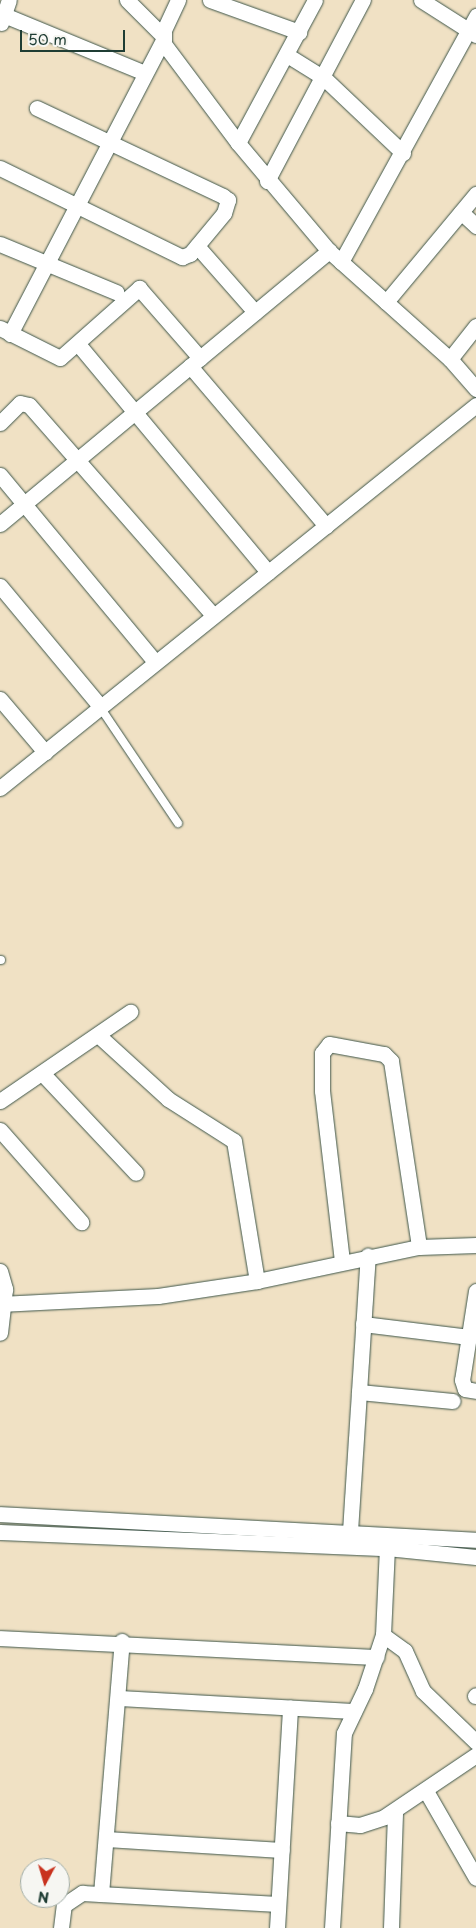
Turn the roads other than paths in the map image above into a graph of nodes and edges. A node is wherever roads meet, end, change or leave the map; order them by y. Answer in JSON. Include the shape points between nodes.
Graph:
{"nodes":[{"id":1,"x":9,"y":0,"type":"edge"},
{"id":2,"x":127,"y":0,"type":"edge"},
{"id":3,"x":178,"y":0,"type":"edge"},
{"id":4,"x":210,"y":0,"type":"edge"},
{"id":5,"x":315,"y":0,"type":"edge"},
{"id":6,"x":363,"y":0,"type":"edge"},
{"id":7,"x":421,"y":0,"type":"edge"},
{"id":8,"x":2,"y":20,"type":"edge"},
{"id":9,"x":474,"y":27,"type":"edge"},
{"id":10,"x":299,"y":32,"type":"junction"},
{"id":11,"x":162,"y":38,"type":"junction"},
{"id":12,"x":286,"y":55,"type":"junction"},
{"id":13,"x":145,"y":73,"type":"junction"},
{"id":14,"x":324,"y":78,"type":"junction"},
{"id":15,"x":37,"y":108,"type":"dead end"},
{"id":16,"x":108,"y":141,"type":"junction"},
{"id":17,"x":238,"y":143,"type":"junction"},
{"id":18,"x":403,"y":153,"type":"junction"},
{"id":19,"x":0,"y":168,"type":"edge"},
{"id":20,"x":267,"y":181,"type":"junction"},
{"id":21,"x":476,"y":194,"type":"edge"},
{"id":22,"x":76,"y":206,"type":"junction"},
{"id":23,"x":461,"y":212,"type":"junction"},
{"id":24,"x":476,"y":226,"type":"edge"},
{"id":25,"x":0,"y":244,"type":"edge"},
{"id":26,"x":197,"y":246,"type":"junction"},
{"id":27,"x":329,"y":251,"type":"junction"},
{"id":28,"x":341,"y":262,"type":"junction"},
{"id":29,"x":46,"y":265,"type":"junction"},
{"id":30,"x":116,"y":292,"type":"dead end"},
{"id":31,"x":386,"y":302,"type":"junction"},
{"id":32,"x":255,"y":312,"type":"junction"},
{"id":33,"x":476,"y":326,"type":"edge"},
{"id":34,"x":5,"y":331,"type":"edge"},
{"id":35,"x":78,"y":344,"type":"junction"},
{"id":36,"x":450,"y":359,"type":"junction"},
{"id":37,"x":195,"y":362,"type":"junction"},
{"id":38,"x":476,"y":389,"type":"edge"},
{"id":39,"x":476,"y":405,"type":"edge"},
{"id":40,"x":133,"y":412,"type":"junction"},
{"id":41,"x":0,"y":423,"type":"edge"},
{"id":42,"x":77,"y":460,"type":"junction"},
{"id":43,"x":0,"y":476,"type":"edge"},
{"id":44,"x":24,"y":504,"type":"junction"},
{"id":45,"x":0,"y":524,"type":"edge"},
{"id":46,"x":326,"y":526,"type":"junction"},
{"id":47,"x":268,"y":572,"type":"junction"},
{"id":48,"x":0,"y":586,"type":"edge"},
{"id":49,"x":213,"y":615,"type":"junction"},
{"id":50,"x":155,"y":662,"type":"junction"},
{"id":51,"x":0,"y":699,"type":"edge"},
{"id":52,"x":100,"y":706,"type":"junction"},
{"id":53,"x":45,"y":752,"type":"junction"},
{"id":54,"x":0,"y":788,"type":"edge"},
{"id":55,"x":178,"y":823,"type":"dead end"},
{"id":56,"x":130,"y":1012,"type":"dead end"},
{"id":57,"x":98,"y":1035,"type":"junction"},
{"id":58,"x":42,"y":1073,"type":"junction"},
{"id":59,"x":0,"y":1100,"type":"edge"},
{"id":60,"x":0,"y":1130,"type":"edge"},
{"id":61,"x":136,"y":1173,"type":"dead end"},
{"id":62,"x":81,"y":1222,"type":"dead end"},
{"id":63,"x":476,"y":1245,"type":"edge"},
{"id":64,"x":419,"y":1247,"type":"junction"},
{"id":65,"x":368,"y":1256,"type":"junction"},
{"id":66,"x":342,"y":1260,"type":"junction"},
{"id":67,"x":0,"y":1271,"type":"edge"},
{"id":68,"x":257,"y":1281,"type":"junction"},
{"id":69,"x":476,"y":1291,"type":"edge"},
{"id":70,"x":2,"y":1304,"type":"edge"},
{"id":71,"x":363,"y":1324,"type":"junction"},
{"id":72,"x":0,"y":1333,"type":"edge"},
{"id":73,"x":469,"y":1337,"type":"junction"},
{"id":74,"x":476,"y":1391,"type":"edge"},
{"id":75,"x":359,"y":1392,"type":"junction"},
{"id":76,"x":453,"y":1401,"type":"dead end"},
{"id":77,"x":0,"y":1514,"type":"edge"},
{"id":78,"x":350,"y":1531,"type":"junction"},
{"id":79,"x":0,"y":1532,"type":"edge"},
{"id":80,"x":476,"y":1540,"type":"edge"},
{"id":81,"x":387,"y":1548,"type":"junction"},
{"id":82,"x":476,"y":1557,"type":"edge"},
{"id":83,"x":383,"y":1635,"type":"junction"},
{"id":84,"x":0,"y":1638,"type":"edge"},
{"id":85,"x":122,"y":1641,"type":"junction"},
{"id":86,"x":377,"y":1657,"type":"junction"},
{"id":87,"x":118,"y":1698,"type":"junction"},
{"id":88,"x":290,"y":1707,"type":"junction"},
{"id":89,"x":354,"y":1711,"type":"junction"},
{"id":90,"x":476,"y":1742,"type":"edge"},
{"id":91,"x":473,"y":1763,"type":"edge"},
{"id":92,"x":426,"y":1791,"type":"junction"},
{"id":93,"x":395,"y":1810,"type":"junction"},
{"id":94,"x":338,"y":1823,"type":"junction"},
{"id":95,"x":106,"y":1839,"type":"junction"},
{"id":96,"x":282,"y":1850,"type":"junction"},
{"id":97,"x":476,"y":1878,"type":"edge"},
{"id":98,"x":101,"y":1894,"type":"junction"},
{"id":99,"x":278,"y":1904,"type":"junction"},
{"id":100,"x":61,"y":1928,"type":"edge"},
{"id":101,"x":277,"y":1928,"type":"edge"},
{"id":102,"x":332,"y":1928,"type":"edge"},
{"id":103,"x":391,"y":1928,"type":"edge"}],
"edges":[{"from":1,"to":8,"type":"street"},
{"from":2,"to":11,"type":"street"},
{"from":3,"to":11,"type":"street"},
{"from":4,"to":10,"type":"street"},
{"from":5,"to":10,"type":"street"},
{"from":6,"to":14,"type":"street"},
{"from":7,"to":9,"type":"street"},
{"from":8,"to":13,"type":"street"},
{"from":9,"to":18,"type":"street"},
{"from":10,"to":12,"type":"street"},
{"from":11,"to":13,"type":"street"},
{"from":11,"to":17,"type":"street"},
{"from":12,"to":14,"type":"street"},
{"from":12,"to":17,"type":"street"},
{"from":13,"to":16,"type":"street"},
{"from":14,"to":18,"type":"street"},
{"from":14,"to":20,"type":"street"},
{"from":15,"to":16,"type":"street"},
{"from":16,"to":22,"type":"street"},
{"from":16,"to":26,"type":"street","via":[[228,200],[224,213]]},
{"from":17,"to":20,"type":"street"},
{"from":18,"to":28,"type":"street"},
{"from":19,"to":22,"type":"street"},
{"from":20,"to":27,"type":"street"},
{"from":21,"to":23,"type":"street"},
{"from":22,"to":26,"type":"street","via":[[182,257]]},
{"from":22,"to":29,"type":"street"},
{"from":23,"to":24,"type":"street"},
{"from":23,"to":31,"type":"street"},
{"from":25,"to":29,"type":"street"},
{"from":26,"to":32,"type":"street"},
{"from":27,"to":28,"type":"street"},
{"from":27,"to":32,"type":"street"},
{"from":28,"to":31,"type":"street"},
{"from":29,"to":30,"type":"street"},
{"from":29,"to":34,"type":"street"},
{"from":31,"to":36,"type":"street"},
{"from":32,"to":37,"type":"street"},
{"from":33,"to":36,"type":"street"},
{"from":34,"to":35,"type":"street","via":[[56,359]]},
{"from":35,"to":37,"type":"street","via":[[139,288]]},
{"from":35,"to":40,"type":"street"},
{"from":36,"to":38,"type":"street"},
{"from":37,"to":40,"type":"street"},
{"from":37,"to":46,"type":"street"},
{"from":39,"to":46,"type":"street"},
{"from":40,"to":42,"type":"street"},
{"from":40,"to":47,"type":"street"},
{"from":41,"to":42,"type":"street","via":[[25,403]]},
{"from":42,"to":44,"type":"street"},
{"from":42,"to":49,"type":"street"},
{"from":43,"to":44,"type":"street"},
{"from":44,"to":45,"type":"street"},
{"from":44,"to":50,"type":"street"},
{"from":46,"to":47,"type":"street"},
{"from":47,"to":49,"type":"street"},
{"from":48,"to":52,"type":"street"},
{"from":49,"to":50,"type":"street"},
{"from":50,"to":52,"type":"street"},
{"from":51,"to":53,"type":"street"},
{"from":52,"to":53,"type":"street"},
{"from":52,"to":55,"type":"lane"},
{"from":53,"to":54,"type":"street"},
{"from":56,"to":57,"type":"street"},
{"from":57,"to":58,"type":"street"},
{"from":57,"to":68,"type":"street","via":[[168,1099],[234,1141]]},
{"from":58,"to":59,"type":"street"},
{"from":58,"to":61,"type":"street"},
{"from":60,"to":62,"type":"street"},
{"from":63,"to":64,"type":"street"},
{"from":64,"to":65,"type":"street"},
{"from":64,"to":66,"type":"street","via":[[392,1061],[384,1054],[329,1044],[322,1053],[322,1091]]},
{"from":65,"to":66,"type":"street"},
{"from":65,"to":71,"type":"street"},
{"from":66,"to":68,"type":"street"},
{"from":67,"to":70,"type":"street"},
{"from":68,"to":70,"type":"street","via":[[158,1296]]},
{"from":69,"to":73,"type":"street"},
{"from":70,"to":72,"type":"street"},
{"from":71,"to":73,"type":"street"},
{"from":71,"to":75,"type":"street"},
{"from":73,"to":74,"type":"street","via":[[463,1386]]},
{"from":75,"to":76,"type":"street"},
{"from":75,"to":78,"type":"street"},
{"from":77,"to":78,"type":"street"},
{"from":78,"to":80,"type":"street"},
{"from":79,"to":81,"type":"street"},
{"from":81,"to":82,"type":"street"},
{"from":81,"to":83,"type":"street"},
{"from":83,"to":86,"type":"street"},
{"from":83,"to":90,"type":"street","via":[[405,1651],[423,1691]]},
{"from":84,"to":85,"type":"street"},
{"from":85,"to":86,"type":"street"},
{"from":85,"to":87,"type":"street"},
{"from":86,"to":89,"type":"street"},
{"from":87,"to":88,"type":"street"},
{"from":87,"to":95,"type":"street"},
{"from":88,"to":89,"type":"street"},
{"from":88,"to":96,"type":"street"},
{"from":89,"to":94,"type":"street","via":[[344,1733]]},
{"from":91,"to":92,"type":"street"},
{"from":92,"to":93,"type":"street"},
{"from":92,"to":97,"type":"street"},
{"from":93,"to":94,"type":"street","via":[[371,1823]]},
{"from":93,"to":103,"type":"street"},
{"from":94,"to":102,"type":"street"},
{"from":95,"to":96,"type":"street"},
{"from":95,"to":98,"type":"street"},
{"from":96,"to":99,"type":"street"},
{"from":98,"to":99,"type":"street"},
{"from":98,"to":100,"type":"street","via":[[70,1897],[64,1905]]},
{"from":99,"to":101,"type":"street"}]}
